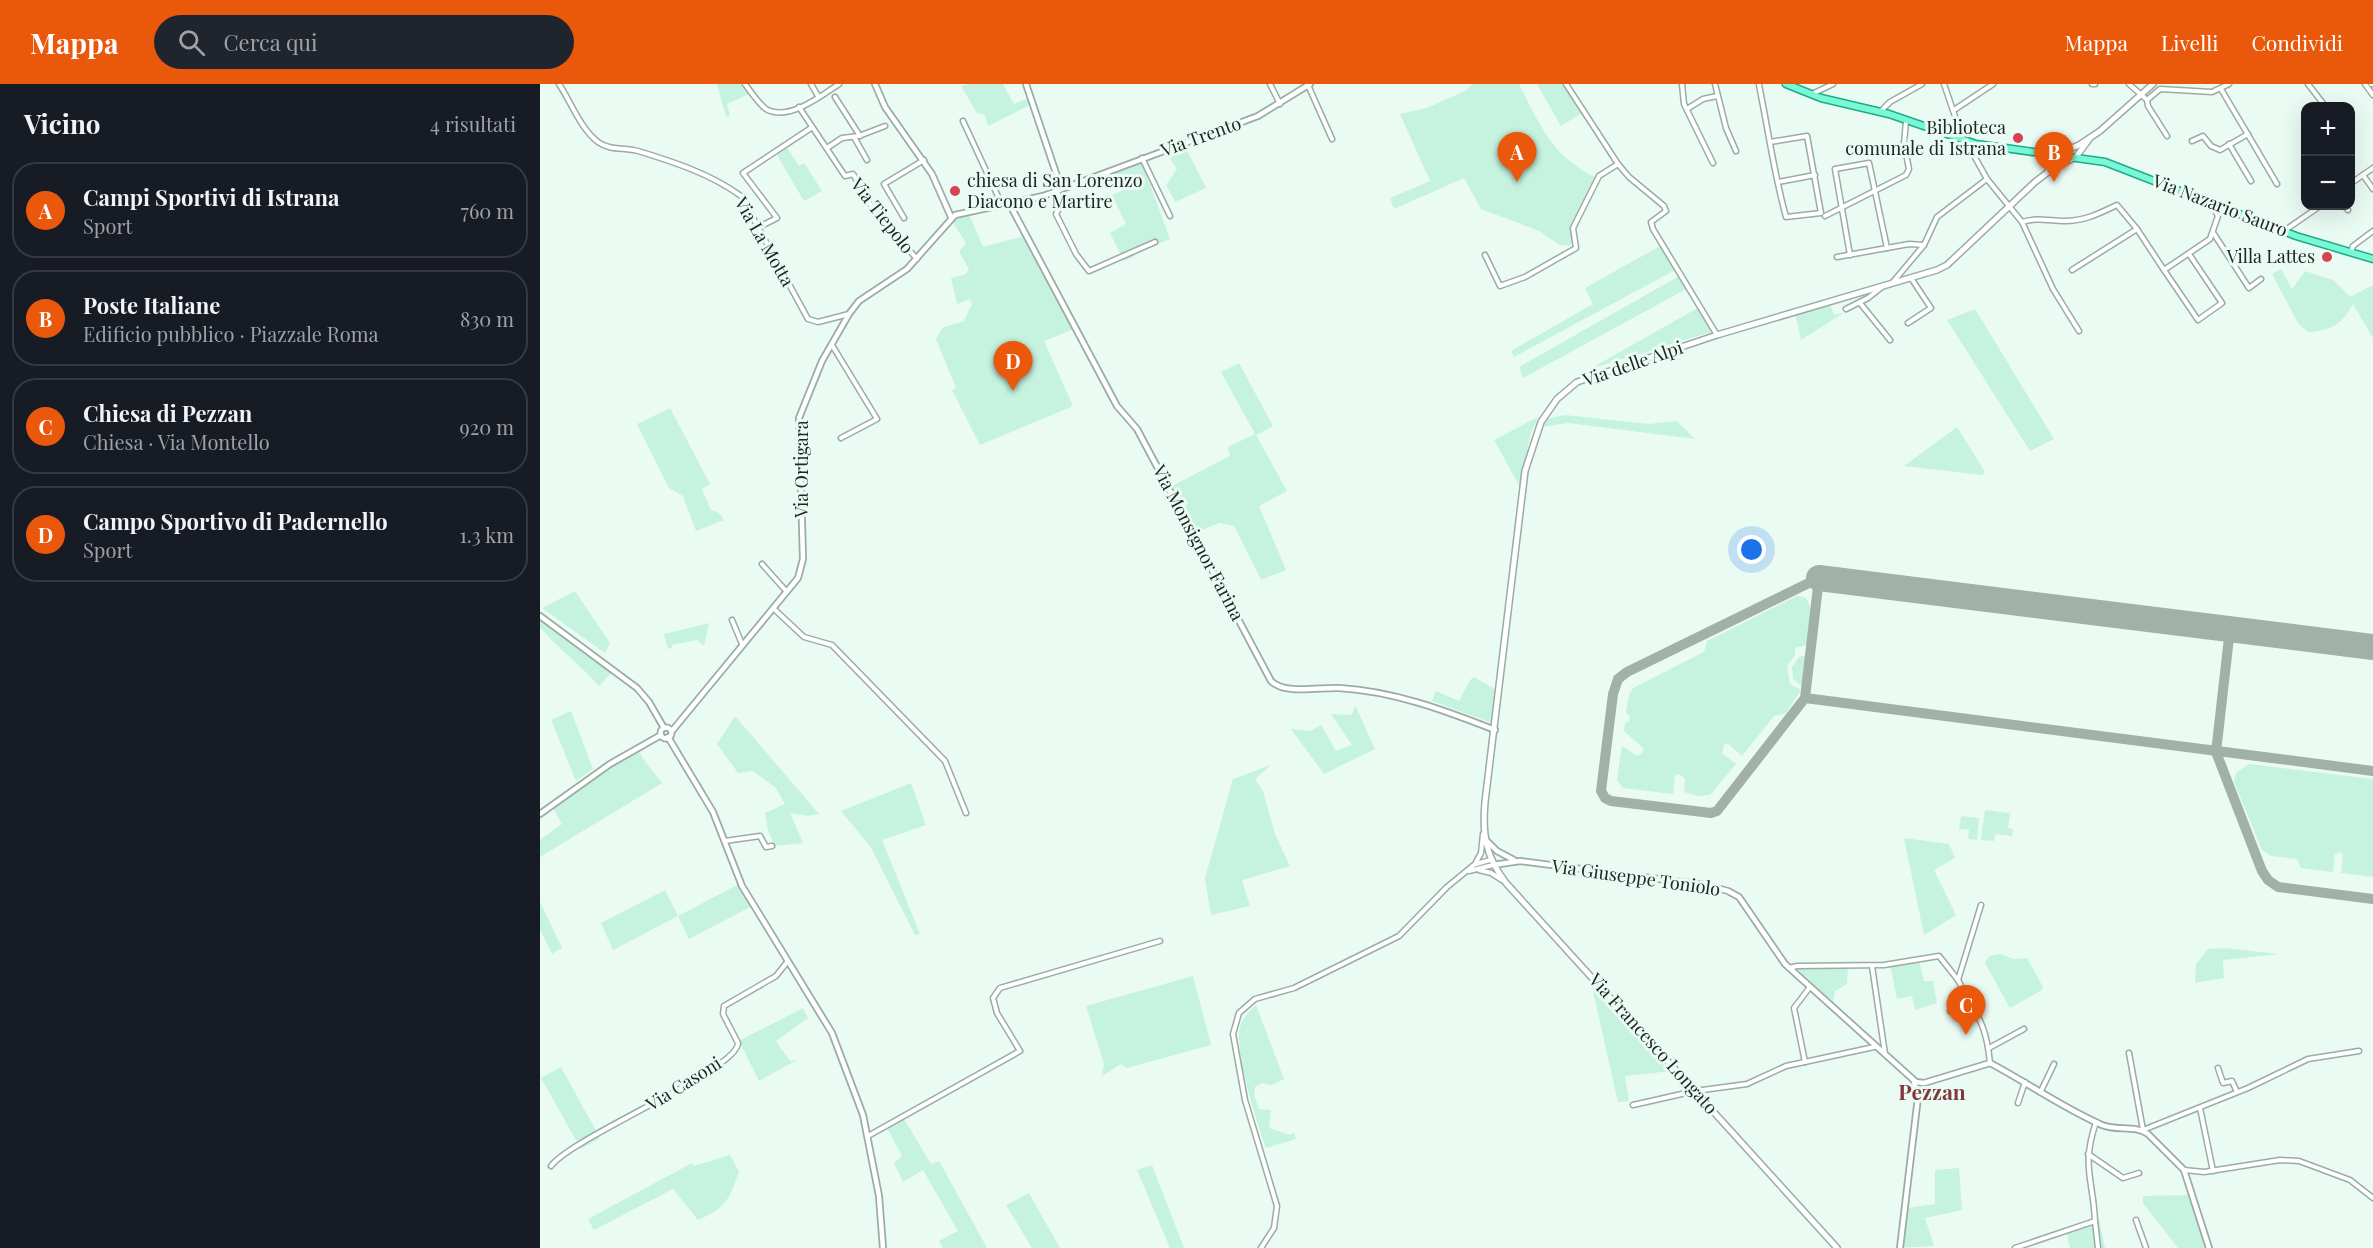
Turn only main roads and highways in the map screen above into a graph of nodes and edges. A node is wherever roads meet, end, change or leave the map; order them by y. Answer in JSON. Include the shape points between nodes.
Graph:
{"nodes":[{"id":1,"x":1786,"y":84,"type":"edge"},
{"id":2,"x":2153,"y":84,"type":"edge"},
{"id":3,"x":2082,"y":146,"type":"junction"},
{"id":4,"x":1989,"y":147,"type":"junction"},
{"id":5,"x":2042,"y":153,"type":"junction"},
{"id":6,"x":2057,"y":154,"type":"junction"},
{"id":7,"x":2076,"y":157,"type":"junction"},
{"id":8,"x":2096,"y":160,"type":"junction"},
{"id":9,"x":2051,"y":168,"type":"junction"},
{"id":10,"x":2373,"y":259,"type":"edge"},
{"id":11,"x":1483,"y":832,"type":"joint"},
{"id":12,"x":1837,"y":1248,"type":"edge"}],
"edges":[{"from":1,"to":4,"type":"main road"},
{"from":2,"to":3,"type":"main road","via":[[2144,98]]},
{"from":3,"to":6,"type":"main road"},
{"from":3,"to":7,"type":"main road"},
{"from":3,"to":8,"type":"main road"},
{"from":4,"to":5,"type":"main road"},
{"from":4,"to":6,"type":"main road"},
{"from":5,"to":6,"type":"main road"},
{"from":5,"to":9,"type":"main road"},
{"from":6,"to":7,"type":"main road","name":"Via Nazario Sauro"},
{"from":6,"to":9,"type":"main road"},
{"from":7,"to":8,"type":"main road","name":"Via Nazario Sauro"},
{"from":7,"to":9,"type":"main road","name":"Via delle Alpi"},
{"from":8,"to":10,"type":"main road","name":"Via Nazario Sauro","via":[[2207,201],[2220,211],[2231,210]]},
{"from":9,"to":11,"type":"main road","name":"Via delle Alpi","via":[[1947,265],[1577,382],[1557,399],[1541,422],[1525,471]]},
{"from":11,"to":12,"type":"main road","name":"Via Francesco Longato","via":[[1491,862],[1506,883]]}]}
